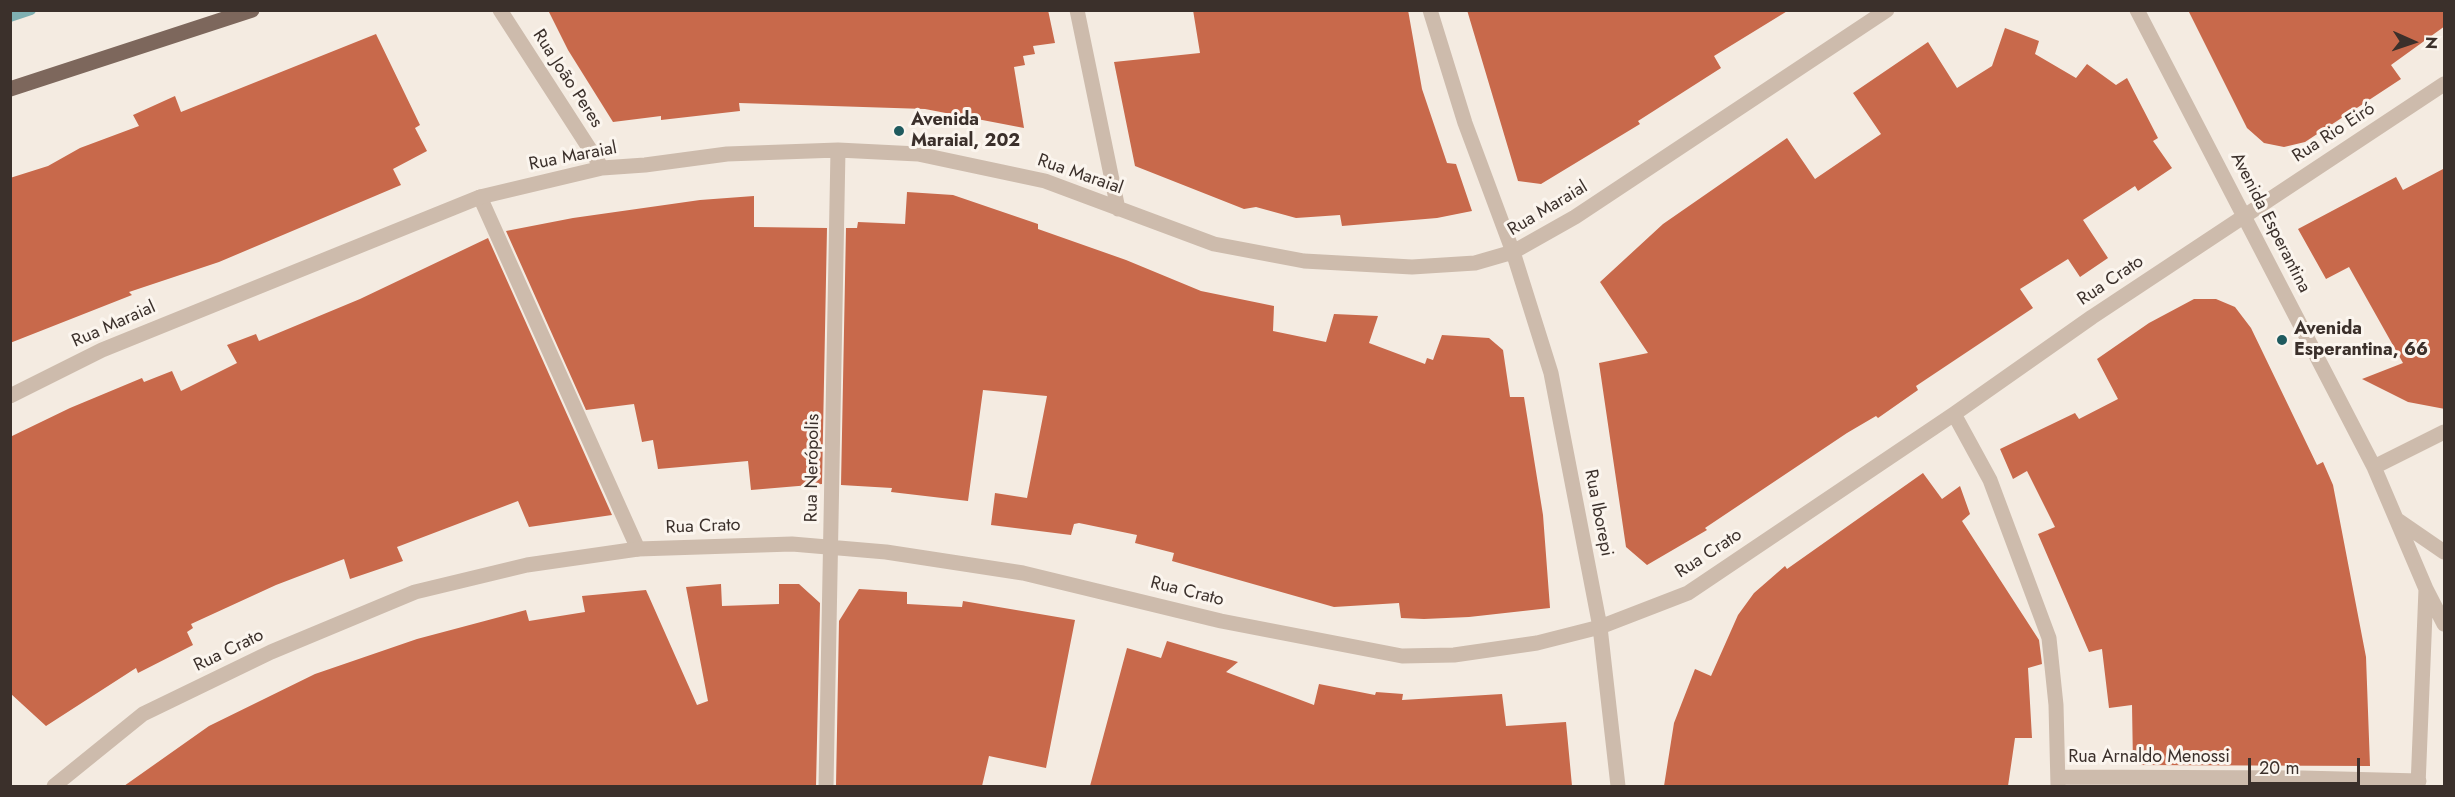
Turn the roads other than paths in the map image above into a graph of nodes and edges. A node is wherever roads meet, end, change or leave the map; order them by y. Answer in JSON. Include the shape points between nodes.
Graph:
{"nodes":[{"id":1,"x":252,"y":10,"type":"edge"},
{"id":2,"x":500,"y":10,"type":"edge"},
{"id":3,"x":1077,"y":10,"type":"edge"},
{"id":4,"x":1430,"y":10,"type":"edge"},
{"id":5,"x":1887,"y":10,"type":"edge"},
{"id":6,"x":2137,"y":10,"type":"edge"},
{"id":7,"x":2445,"y":84,"type":"edge"},
{"id":8,"x":10,"y":89,"type":"edge"},
{"id":9,"x":838,"y":150,"type":"junction"},
{"id":10,"x":602,"y":168,"type":"junction"},
{"id":11,"x":480,"y":197,"type":"junction"},
{"id":12,"x":1118,"y":209,"type":"junction"},
{"id":13,"x":2245,"y":215,"type":"junction"},
{"id":14,"x":1514,"y":252,"type":"junction"},
{"id":15,"x":10,"y":396,"type":"edge"},
{"id":16,"x":1954,"y":414,"type":"junction"},
{"id":17,"x":2445,"y":432,"type":"edge"},
{"id":18,"x":2374,"y":467,"type":"junction"},
{"id":19,"x":2396,"y":519,"type":"junction"},
{"id":20,"x":831,"y":548,"type":"junction"},
{"id":21,"x":638,"y":549,"type":"junction"},
{"id":22,"x":2445,"y":552,"type":"edge"},
{"id":23,"x":2426,"y":589,"type":"junction"},
{"id":24,"x":2445,"y":624,"type":"edge"},
{"id":25,"x":1600,"y":627,"type":"junction"},
{"id":26,"x":2059,"y":782,"type":"edge"},
{"id":27,"x":2418,"y":784,"type":"edge"},
{"id":28,"x":54,"y":786,"type":"edge"},
{"id":29,"x":826,"y":786,"type":"edge"},
{"id":30,"x":1618,"y":786,"type":"edge"}],
"edges":[{"from":1,"to":8,"type":"main road"},
{"from":2,"to":10,"type":"street","name":"Rua João Peres"},
{"from":3,"to":12,"type":"street"},
{"from":4,"to":14,"type":"street","name":"Rua Iborepi","via":[[1465,123]]},
{"from":5,"to":14,"type":"street","name":"Rua Maraial","via":[[1575,217]]},
{"from":6,"to":13,"type":"street","name":"Avenida Esperantina"},
{"from":7,"to":13,"type":"street","name":"Rua Rio Eiró"},
{"from":9,"to":10,"type":"street","name":"Rua Maraial","via":[[727,154]]},
{"from":9,"to":12,"type":"street","name":"Rua Maraial","via":[[918,154],[1045,181]]},
{"from":9,"to":20,"type":"street","name":"Rua Nerópolis"},
{"from":10,"to":11,"type":"street","name":"Rua Maraial"},
{"from":11,"to":15,"type":"street","name":"Rua Maraial","via":[[102,350]]},
{"from":11,"to":21,"type":"street"},
{"from":12,"to":14,"type":"street","name":"Rua Maraial","via":[[1214,243],[1304,261],[1412,267],[1475,263]]},
{"from":13,"to":16,"type":"street","name":"Rua Crato"},
{"from":13,"to":18,"type":"street","name":"Avenida Esperantina"},
{"from":14,"to":25,"type":"street","name":"Rua Iborepi","via":[[1551,373]]},
{"from":16,"to":25,"type":"street","name":"Rua Crato","via":[[1688,593]]},
{"from":16,"to":26,"type":"street","via":[[1990,480],[2049,638]]},
{"from":17,"to":18,"type":"street"},
{"from":18,"to":19,"type":"street","name":"Avenida Esperantina"},
{"from":19,"to":22,"type":"street"},
{"from":19,"to":23,"type":"street","name":"Avenida Esperantina"},
{"from":20,"to":21,"type":"street","name":"Rua Crato","via":[[792,544]]},
{"from":20,"to":25,"type":"street","name":"Rua Crato","via":[[886,552],[1023,573],[1221,621],[1402,656],[1454,655],[1537,643]]},
{"from":20,"to":29,"type":"street","name":"Rua Nerópolis"},
{"from":21,"to":28,"type":"street","name":"Rua Crato","via":[[527,565],[415,592],[271,652],[143,714]]},
{"from":23,"to":24,"type":"street","name":"Avenida Esperantina"},
{"from":23,"to":27,"type":"street"},
{"from":25,"to":30,"type":"street","name":"Rua Iborepi"},
{"from":26,"to":27,"type":"street","name":"Rua Arnaldo Menossi","via":[[2302,777]]}]}
